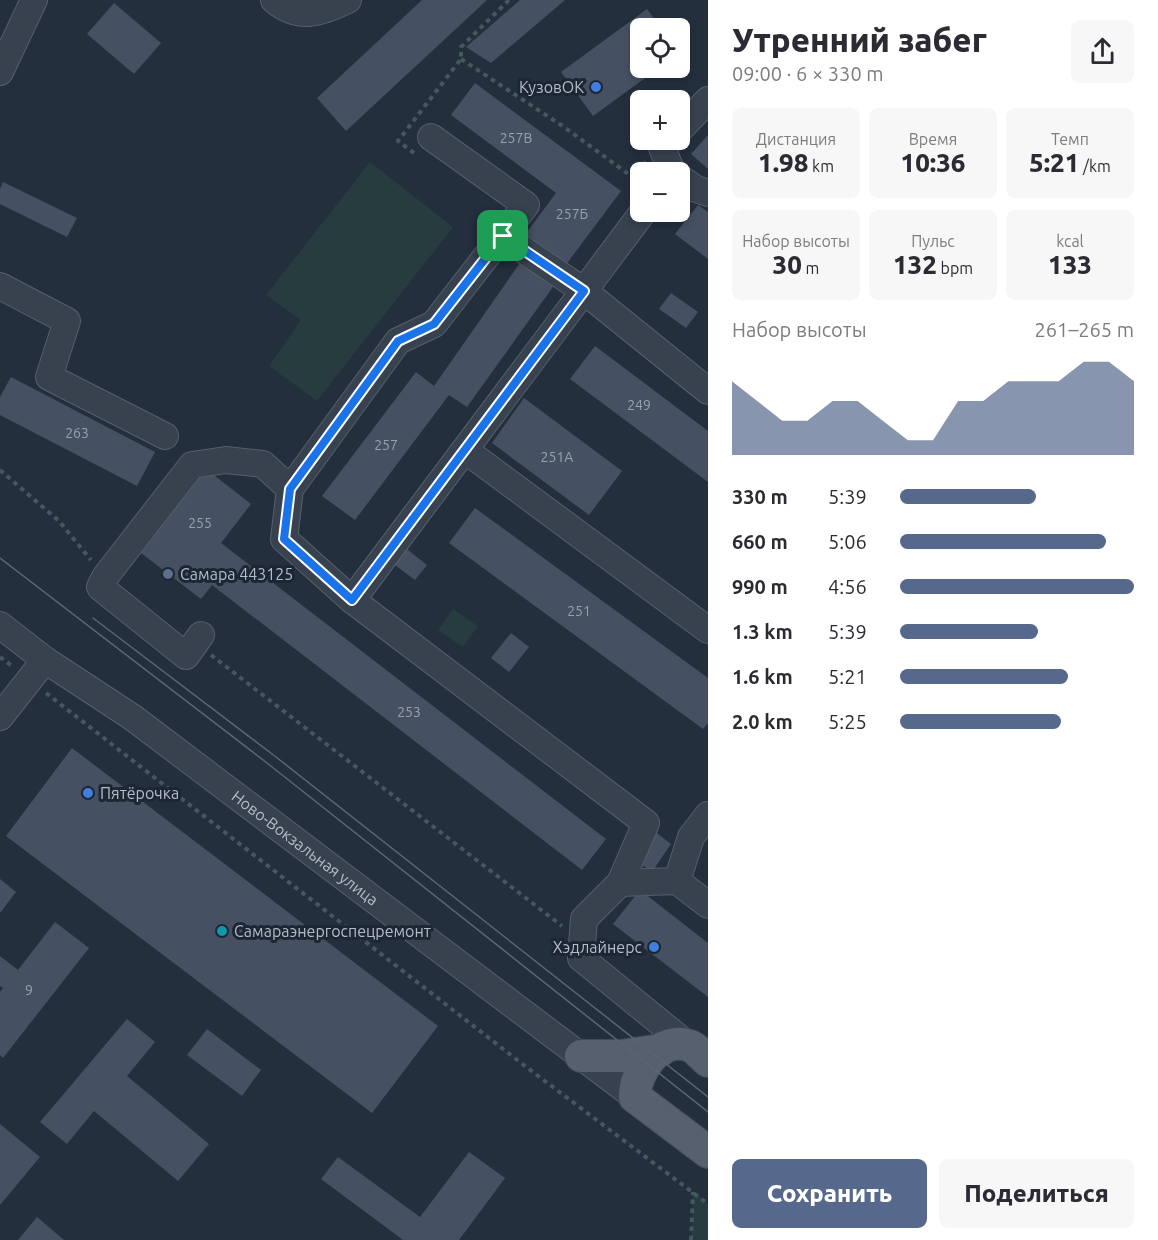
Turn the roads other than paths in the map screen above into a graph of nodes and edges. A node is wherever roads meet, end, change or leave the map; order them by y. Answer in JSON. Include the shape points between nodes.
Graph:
{"nodes":[{"id":1,"x":34,"y":0,"type":"edge"},
{"id":2,"x":274,"y":0,"type":"edge"},
{"id":3,"x":348,"y":0,"type":"edge"},
{"id":4,"x":0,"y":72,"type":"edge"},
{"id":5,"x":708,"y":100,"type":"edge"},
{"id":6,"x":690,"y":119,"type":"edge"},
{"id":7,"x":424,"y":146,"type":"road end"},
{"id":8,"x":690,"y":185,"type":"edge"},
{"id":9,"x":708,"y":193,"type":"edge"},
{"id":10,"x":636,"y":222,"type":"edge"},
{"id":11,"x":503,"y":236,"type":"junction"},
{"id":12,"x":0,"y":286,"type":"edge"},
{"id":13,"x":584,"y":291,"type":"junction"},
{"id":14,"x":708,"y":391,"type":"edge"},
{"id":15,"x":165,"y":436,"type":"dead end"},
{"id":16,"x":465,"y":450,"type":"junction"},
{"id":17,"x":290,"y":489,"type":"junction"},
{"id":18,"x":352,"y":600,"type":"junction"},
{"id":19,"x":0,"y":625,"type":"edge"},
{"id":20,"x":708,"y":630,"type":"edge"},
{"id":21,"x":198,"y":639,"type":"road end"},
{"id":22,"x":45,"y":660,"type":"junction"},
{"id":23,"x":0,"y":717,"type":"edge"},
{"id":24,"x":708,"y":815,"type":"edge"},
{"id":25,"x":677,"y":881,"type":"junction"},
{"id":26,"x":620,"y":883,"type":"junction"},
{"id":27,"x":708,"y":905,"type":"edge"},
{"id":28,"x":686,"y":1052,"type":"edge"},
{"id":29,"x":582,"y":1057,"type":"junction"},
{"id":30,"x":635,"y":1097,"type":"junction"},
{"id":31,"x":708,"y":1152,"type":"edge"}],
"edges":[{"from":1,"to":4,"type":"street"},
{"from":2,"to":3,"type":"street","via":[[285,9],[320,13]]},
{"from":5,"to":6,"type":"street"},
{"from":7,"to":11,"type":"street","via":[[526,205]]},
{"from":8,"to":9,"type":"street"},
{"from":10,"to":13,"type":"street"},
{"from":11,"to":13,"type":"street"},
{"from":11,"to":17,"type":"street","via":[[434,324],[398,341]]},
{"from":12,"to":15,"type":"street","via":[[67,321],[49,377]]},
{"from":13,"to":14,"type":"street"},
{"from":13,"to":16,"type":"street"},
{"from":16,"to":18,"type":"street"},
{"from":16,"to":20,"type":"street"},
{"from":17,"to":18,"type":"street","via":[[284,539]]},
{"from":17,"to":21,"type":"street","via":[[263,464],[226,460],[192,465],[105,577],[100,587],[186,656]]},
{"from":18,"to":26,"type":"street","via":[[646,823]]},
{"from":19,"to":22,"type":"street","name":"Ново-Вокзальная улица"},
{"from":22,"to":23,"type":"street"},
{"from":22,"to":29,"type":"street","name":"Ново-Вокзальная улица","via":[[132,717]]},
{"from":24,"to":25,"type":"street","via":[[692,837]]},
{"from":25,"to":26,"type":"street"},
{"from":25,"to":27,"type":"street"},
{"from":26,"to":28,"type":"street","via":[[584,919],[581,958]]},
{"from":28,"to":29,"type":"main road"},
{"from":28,"to":30,"type":"main road","via":[[652,1056],[640,1071]]},
{"from":29,"to":30,"type":"street","name":"Ново-Вокзальная улица"},
{"from":30,"to":31,"type":"main road","name":"Ново-Вокзальная улица"}]}
